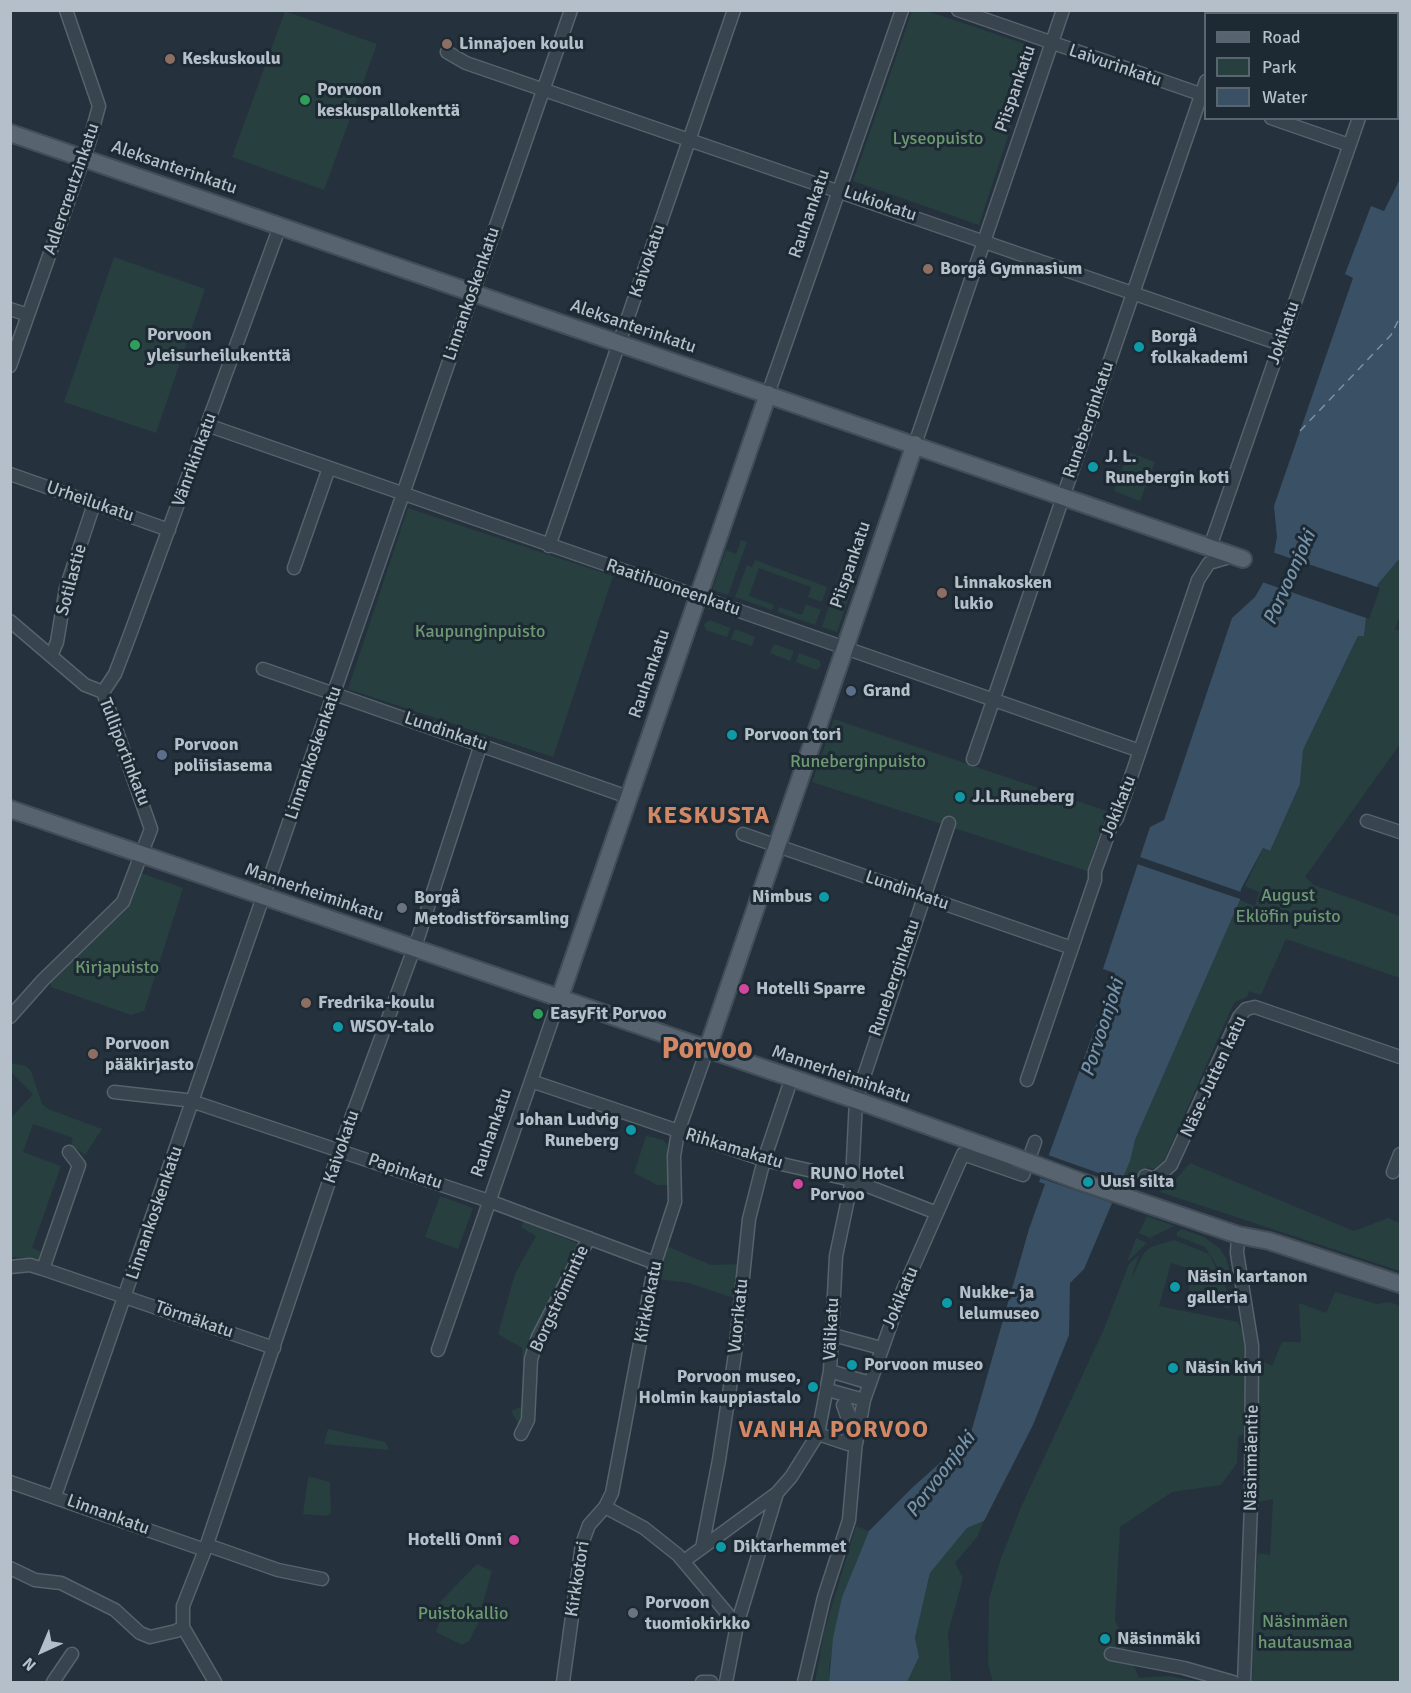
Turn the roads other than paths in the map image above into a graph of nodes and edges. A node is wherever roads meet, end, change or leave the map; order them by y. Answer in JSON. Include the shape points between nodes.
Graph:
{"nodes":[{"id":1,"x":66,"y":10,"type":"edge"},
{"id":2,"x":571,"y":10,"type":"edge"},
{"id":3,"x":734,"y":10,"type":"edge"},
{"id":4,"x":902,"y":10,"type":"edge"},
{"id":5,"x":958,"y":10,"type":"edge"},
{"id":6,"x":1063,"y":10,"type":"edge"},
{"id":7,"x":1052,"y":44,"type":"junction"},
{"id":8,"x":447,"y":52,"type":"dead end"},
{"id":9,"x":544,"y":89,"type":"junction"},
{"id":10,"x":1203,"y":95,"type":"edge"},
{"id":11,"x":1277,"y":120,"type":"edge"},
{"id":12,"x":1358,"y":120,"type":"edge"},
{"id":13,"x":10,"y":133,"type":"edge"},
{"id":14,"x":691,"y":140,"type":"junction"},
{"id":15,"x":1349,"y":145,"type":"junction"},
{"id":16,"x":83,"y":158,"type":"junction"},
{"id":17,"x":839,"y":190,"type":"junction"},
{"id":18,"x":280,"y":226,"type":"junction"},
{"id":19,"x":984,"y":241,"type":"junction"},
{"id":20,"x":472,"y":292,"type":"junction"},
{"id":21,"x":1133,"y":294,"type":"junction"},
{"id":22,"x":10,"y":309,"type":"edge"},
{"id":23,"x":28,"y":315,"type":"junction"},
{"id":24,"x":620,"y":343,"type":"junction"},
{"id":25,"x":1280,"y":344,"type":"junction"},
{"id":26,"x":10,"y":366,"type":"edge"},
{"id":27,"x":768,"y":394,"type":"junction"},
{"id":28,"x":207,"y":425,"type":"junction"},
{"id":29,"x":915,"y":444,"type":"junction"},
{"id":30,"x":329,"y":468,"type":"junction"},
{"id":31,"x":10,"y":474,"type":"edge"},
{"id":32,"x":403,"y":495,"type":"junction"},
{"id":33,"x":1063,"y":495,"type":"junction"},
{"id":34,"x":94,"y":504,"type":"junction"},
{"id":35,"x":169,"y":530,"type":"junction"},
{"id":36,"x":549,"y":546,"type":"junction"},
{"id":37,"x":1210,"y":547,"type":"junction"},
{"id":38,"x":1239,"y":557,"type":"joint"},
{"id":39,"x":294,"y":568,"type":"dead end"},
{"id":40,"x":698,"y":597,"type":"junction"},
{"id":41,"x":10,"y":621,"type":"edge"},
{"id":42,"x":844,"y":646,"type":"junction"},
{"id":43,"x":51,"y":656,"type":"junction"},
{"id":44,"x":263,"y":669,"type":"dead end"},
{"id":45,"x":103,"y":692,"type":"junction"},
{"id":46,"x":334,"y":694,"type":"junction"},
{"id":47,"x":993,"y":699,"type":"junction"},
{"id":48,"x":481,"y":744,"type":"junction"},
{"id":49,"x":1140,"y":751,"type":"junction"},
{"id":50,"x":973,"y":759,"type":"dead end"},
{"id":51,"x":628,"y":797,"type":"junction"},
{"id":52,"x":10,"y":809,"type":"edge"},
{"id":53,"x":1367,"y":821,"type":"dead end"},
{"id":54,"x":949,"y":823,"type":"dead end"},
{"id":55,"x":1401,"y":832,"type":"edge"},
{"id":56,"x":743,"y":834,"type":"dead end"},
{"id":57,"x":776,"y":845,"type":"junction"},
{"id":58,"x":142,"y":854,"type":"junction"},
{"id":59,"x":264,"y":896,"type":"junction"},
{"id":60,"x":923,"y":896,"type":"junction"},
{"id":61,"x":413,"y":948,"type":"junction"},
{"id":62,"x":1072,"y":948,"type":"junction"},
{"id":63,"x":559,"y":1000,"type":"junction"},
{"id":64,"x":10,"y":1017,"type":"edge"},
{"id":65,"x":707,"y":1050,"type":"junction"},
{"id":66,"x":1401,"y":1057,"type":"edge"},
{"id":67,"x":1027,"y":1080,"type":"dead end"},
{"id":68,"x":531,"y":1081,"type":"junction"},
{"id":69,"x":788,"y":1089,"type":"dead end"},
{"id":70,"x":114,"y":1092,"type":"dead end"},
{"id":71,"x":856,"y":1100,"type":"junction"},
{"id":72,"x":193,"y":1102,"type":"junction"},
{"id":73,"x":678,"y":1132,"type":"junction"},
{"id":74,"x":1035,"y":1142,"type":"dead end"},
{"id":75,"x":340,"y":1150,"type":"junction"},
{"id":76,"x":69,"y":1152,"type":"dead end"},
{"id":77,"x":1401,"y":1154,"type":"edge"},
{"id":78,"x":764,"y":1160,"type":"junction"},
{"id":79,"x":1393,"y":1172,"type":"dead end"},
{"id":80,"x":1144,"y":1176,"type":"dead end"},
{"id":81,"x":852,"y":1180,"type":"junction"},
{"id":82,"x":489,"y":1201,"type":"junction"},
{"id":83,"x":937,"y":1214,"type":"junction"},
{"id":84,"x":1238,"y":1235,"type":"junction"},
{"id":85,"x":589,"y":1238,"type":"junction"},
{"id":86,"x":655,"y":1263,"type":"junction"},
{"id":87,"x":10,"y":1267,"type":"edge"},
{"id":88,"x":43,"y":1269,"type":"junction"},
{"id":89,"x":1401,"y":1284,"type":"edge"},
{"id":90,"x":1401,"y":1295,"type":"edge"},
{"id":91,"x":126,"y":1297,"type":"junction"},
{"id":92,"x":833,"y":1335,"type":"junction"},
{"id":93,"x":274,"y":1348,"type":"junction"},
{"id":94,"x":881,"y":1348,"type":"junction"},
{"id":95,"x":438,"y":1350,"type":"dead end"},
{"id":96,"x":830,"y":1371,"type":"junction"},
{"id":97,"x":870,"y":1383,"type":"junction"},
{"id":98,"x":828,"y":1390,"type":"junction"},
{"id":99,"x":864,"y":1400,"type":"junction"},
{"id":100,"x":520,"y":1434,"type":"dead end"},
{"id":101,"x":818,"y":1434,"type":"junction"},
{"id":102,"x":856,"y":1444,"type":"junction"},
{"id":103,"x":10,"y":1482,"type":"edge"},
{"id":104,"x":777,"y":1493,"type":"junction"},
{"id":105,"x":56,"y":1496,"type":"junction"},
{"id":106,"x":605,"y":1507,"type":"junction"},
{"id":107,"x":206,"y":1548,"type":"junction"},
{"id":108,"x":702,"y":1548,"type":"junction"},
{"id":109,"x":684,"y":1561,"type":"junction"},
{"id":110,"x":10,"y":1568,"type":"edge"},
{"id":111,"x":322,"y":1579,"type":"dead end"},
{"id":112,"x":737,"y":1625,"type":"junction"},
{"id":113,"x":183,"y":1627,"type":"junction"},
{"id":114,"x":72,"y":1654,"type":"dead end"},
{"id":115,"x":1111,"y":1654,"type":"dead end"},
{"id":116,"x":54,"y":1683,"type":"edge"},
{"id":117,"x":215,"y":1683,"type":"edge"},
{"id":118,"x":563,"y":1683,"type":"edge"},
{"id":119,"x":702,"y":1683,"type":"edge"},
{"id":120,"x":711,"y":1683,"type":"edge"},
{"id":121,"x":726,"y":1683,"type":"edge"},
{"id":122,"x":804,"y":1683,"type":"edge"},
{"id":123,"x":1233,"y":1683,"type":"edge"},
{"id":124,"x":1244,"y":1683,"type":"edge"}],
"edges":[{"from":1,"to":16,"type":"street","name":"Adlercreutzinkatu","via":[[99,106]]},
{"from":2,"to":9,"type":"street","name":"Linnankoskenkatu"},
{"from":3,"to":14,"type":"street","name":"Kaivokatu"},
{"from":4,"to":17,"type":"street","name":"Rauhankatu"},
{"from":5,"to":7,"type":"street","name":"Laivurinkatu"},
{"from":6,"to":7,"type":"street","name":"Piispankatu"},
{"from":7,"to":10,"type":"street","name":"Laivurinkatu"},
{"from":7,"to":19,"type":"street","name":"Piispankatu"},
{"from":8,"to":9,"type":"street","name":"Lukiokatu","via":[[466,63]]},
{"from":9,"to":14,"type":"street","name":"Lukiokatu"},
{"from":9,"to":20,"type":"street","name":"Linnankoskenkatu"},
{"from":10,"to":21,"type":"street","name":"Runeberginkatu"},
{"from":11,"to":15,"type":"street"},
{"from":12,"to":15,"type":"street","name":"Jokikatu"},
{"from":13,"to":16,"type":"main road","name":"Aleksanterinkatu"},
{"from":14,"to":17,"type":"street","name":"Lukiokatu"},
{"from":14,"to":24,"type":"street","name":"Kaivokatu"},
{"from":15,"to":25,"type":"street","name":"Jokikatu"},
{"from":16,"to":18,"type":"main road","name":"Aleksanterinkatu"},
{"from":16,"to":23,"type":"street","name":"Adlercreutzinkatu"},
{"from":17,"to":19,"type":"street","name":"Lukiokatu"},
{"from":17,"to":27,"type":"street","name":"Rauhankatu"},
{"from":18,"to":20,"type":"main road","name":"Aleksanterinkatu"},
{"from":18,"to":28,"type":"street","name":"Vänrikinkatu"},
{"from":19,"to":21,"type":"street","name":"Lukiokatu"},
{"from":19,"to":29,"type":"street","name":"Piispankatu"},
{"from":20,"to":24,"type":"main road","name":"Aleksanterinkatu"},
{"from":20,"to":32,"type":"street","name":"Linnankoskenkatu"},
{"from":21,"to":25,"type":"street","name":"Lukiokatu"},
{"from":21,"to":33,"type":"street","name":"Runeberginkatu"},
{"from":22,"to":23,"type":"street"},
{"from":23,"to":26,"type":"street","name":"Adlercreutzinkatu"},
{"from":24,"to":27,"type":"main road","name":"Aleksanterinkatu"},
{"from":24,"to":36,"type":"street","name":"Kaivokatu"},
{"from":25,"to":37,"type":"street","name":"Jokikatu"},
{"from":27,"to":29,"type":"main road","name":"Aleksanterinkatu"},
{"from":27,"to":40,"type":"main road","name":"Rauhankatu"},
{"from":28,"to":30,"type":"street","name":"Raatihuoneenkatu"},
{"from":28,"to":35,"type":"street","name":"Vänrikinkatu"},
{"from":29,"to":33,"type":"main road","name":"Aleksanterinkatu"},
{"from":29,"to":42,"type":"main road","name":"Piispankatu"},
{"from":30,"to":32,"type":"street","name":"Raatihuoneenkatu"},
{"from":30,"to":39,"type":"street"},
{"from":31,"to":34,"type":"street","name":"Urheilukatu"},
{"from":32,"to":36,"type":"street","name":"Raatihuoneenkatu"},
{"from":32,"to":46,"type":"street","name":"Linnankoskenkatu"},
{"from":33,"to":37,"type":"main road","name":"Aleksanterinkatu"},
{"from":33,"to":47,"type":"street","name":"Runeberginkatu"},
{"from":34,"to":35,"type":"street","name":"Urheilukatu"},
{"from":34,"to":43,"type":"street","name":"Sotilastie","via":[[66,587]]},
{"from":35,"to":45,"type":"street","name":"Vänrikinkatu","via":[[115,674]]},
{"from":36,"to":40,"type":"street","name":"Raatihuoneenkatu"},
{"from":37,"to":38,"type":"main road","name":"Aleksanterinkatu"},
{"from":38,"to":49,"type":"street","name":"Jokikatu","via":[[1209,563],[1198,580]]},
{"from":40,"to":42,"type":"street","name":"Raatihuoneenkatu"},
{"from":40,"to":51,"type":"main road","name":"Rauhankatu"},
{"from":41,"to":43,"type":"street","name":"Tulliportinkatu"},
{"from":42,"to":47,"type":"street","name":"Raatihuoneenkatu"},
{"from":42,"to":57,"type":"main road","name":"Piispankatu"},
{"from":43,"to":45,"type":"street","name":"Tulliportinkatu","via":[[85,685]]},
{"from":44,"to":46,"type":"street","name":"Lundinkatu"},
{"from":45,"to":58,"type":"street","name":"Tulliportinkatu","via":[[151,829]]},
{"from":46,"to":48,"type":"street","name":"Lundinkatu"},
{"from":46,"to":59,"type":"street","name":"Linnankoskenkatu"},
{"from":47,"to":49,"type":"street","name":"Raatihuoneenkatu"},
{"from":47,"to":50,"type":"street","name":"Runeberginkatu"},
{"from":48,"to":51,"type":"street","name":"Lundinkatu"},
{"from":48,"to":61,"type":"street","name":"Kaivokatu"},
{"from":49,"to":62,"type":"street","name":"Jokikatu","via":[[1095,871]]},
{"from":51,"to":63,"type":"main road","name":"Rauhankatu"},
{"from":52,"to":58,"type":"main road","name":"Mannerheiminkatu"},
{"from":53,"to":55,"type":"street"},
{"from":54,"to":60,"type":"street","name":"Runeberginkatu"},
{"from":56,"to":57,"type":"street","name":"Lundinkatu"},
{"from":57,"to":60,"type":"street","name":"Lundinkatu"},
{"from":57,"to":65,"type":"main road","name":"Piispankatu"},
{"from":58,"to":59,"type":"main road","name":"Mannerheiminkatu"},
{"from":58,"to":64,"type":"street","name":"Tulliportinkatu","via":[[123,902]]},
{"from":59,"to":61,"type":"main road","name":"Mannerheiminkatu"},
{"from":59,"to":72,"type":"street","name":"Linnankoskenkatu"},
{"from":60,"to":62,"type":"street","name":"Lundinkatu"},
{"from":60,"to":71,"type":"street","name":"Runeberginkatu"},
{"from":61,"to":63,"type":"main road","name":"Mannerheiminkatu"},
{"from":61,"to":75,"type":"street","name":"Kaivokatu"},
{"from":62,"to":67,"type":"street","name":"Jokikatu"},
{"from":63,"to":65,"type":"main road","name":"Mannerheiminkatu"},
{"from":63,"to":68,"type":"street","name":"Rauhankatu"},
{"from":65,"to":71,"type":"main road","name":"Mannerheiminkatu"},
{"from":65,"to":73,"type":"street","name":"Piispankatu"},
{"from":66,"to":80,"type":"street","name":"Näse-Jutten katu","via":[[1255,1007],[1246,1009],[1171,1165],[1155,1179]]},
{"from":68,"to":73,"type":"street","name":"Rihkamakatu"},
{"from":68,"to":82,"type":"street","name":"Rauhankatu"},
{"from":69,"to":78,"type":"street","name":"Vuorikatu"},
{"from":70,"to":72,"type":"street","name":"Papinkatu"},
{"from":71,"to":81,"type":"street","name":"Välikatu"},
{"from":71,"to":84,"type":"main road","name":"Mannerheiminkatu","bridge":true},
{"from":72,"to":75,"type":"street","name":"Papinkatu"},
{"from":72,"to":91,"type":"street","name":"Linnankoskenkatu"},
{"from":73,"to":78,"type":"street","name":"Rihkamakatu"},
{"from":73,"to":86,"type":"street","name":"Kirkkokatu","via":[[675,1202]]},
{"from":74,"to":83,"type":"street","name":"Jokikatu","via":[[1023,1175],[963,1154]]},
{"from":75,"to":82,"type":"street","name":"Papinkatu"},
{"from":75,"to":93,"type":"street","name":"Kaivokatu"},
{"from":76,"to":88,"type":"street","via":[[79,1165]]},
{"from":77,"to":79,"type":"street"},
{"from":78,"to":81,"type":"street","name":"Rihkamakatu"},
{"from":78,"to":108,"type":"street","name":"Vuorikatu","via":[[749,1219],[735,1354]]},
{"from":81,"to":83,"type":"street","name":"Rihkamakatu"},
{"from":81,"to":92,"type":"street","name":"Välikatu","via":[[836,1256]]},
{"from":82,"to":85,"type":"street","name":"Papinkatu"},
{"from":82,"to":95,"type":"street","name":"Rauhankatu"},
{"from":83,"to":94,"type":"street","name":"Jokikatu"},
{"from":84,"to":89,"type":"main road","via":[[1269,1241]]},
{"from":84,"to":90,"type":"main road","via":[[1265,1251]]},
{"from":84,"to":124,"type":"street","name":"Näsinmäentie","via":[[1252,1346]]},
{"from":85,"to":86,"type":"street","name":"Papinkatu"},
{"from":85,"to":100,"type":"street","name":"Borgströmintie","via":[[538,1337],[531,1359],[528,1420]]},
{"from":86,"to":106,"type":"street","name":"Kirkkokatu","via":[[623,1441],[612,1493]]},
{"from":87,"to":88,"type":"street","name":"Törmäkatu","via":[[30,1265]]},
{"from":88,"to":91,"type":"street","name":"Törmäkatu"},
{"from":91,"to":93,"type":"street","name":"Törmäkatu"},
{"from":91,"to":105,"type":"street","name":"Linnankoskenkatu"},
{"from":92,"to":94,"type":"street"},
{"from":92,"to":96,"type":"street","name":"Välikatu"},
{"from":93,"to":107,"type":"street","name":"Kaivokatu"},
{"from":94,"to":97,"type":"street","name":"Jokikatu"},
{"from":96,"to":97,"type":"street"},
{"from":96,"to":98,"type":"street","name":"Välikatu"},
{"from":97,"to":99,"type":"street","name":"Jokikatu"},
{"from":98,"to":99,"type":"street"},
{"from":98,"to":101,"type":"street"},
{"from":99,"to":102,"type":"street","name":"Jokikatu"},
{"from":101,"to":102,"type":"street","via":[[848,1444],[845,1404],[852,1421],[850,1444]]},
{"from":101,"to":104,"type":"street"},
{"from":102,"to":122,"type":"street","via":[[849,1520],[824,1597]]},
{"from":103,"to":105,"type":"street","name":"Linnankatu"},
{"from":104,"to":108,"type":"street"},
{"from":104,"to":112,"type":"street"},
{"from":105,"to":107,"type":"street","name":"Linnankatu"},
{"from":106,"to":109,"type":"street","via":[[644,1528]]},
{"from":106,"to":118,"type":"street","name":"Kirkkotori","via":[[589,1525],[582,1544]]},
{"from":107,"to":111,"type":"street","name":"Linnankatu"},
{"from":107,"to":113,"type":"street","name":"Kaivokatu","via":[[183,1606]]},
{"from":108,"to":109,"type":"street"},
{"from":109,"to":112,"type":"street"},
{"from":110,"to":113,"type":"street","via":[[35,1580],[61,1583],[115,1610],[150,1637]]},
{"from":112,"to":121,"type":"street"},
{"from":113,"to":117,"type":"street"},
{"from":114,"to":116,"type":"street"},
{"from":115,"to":123,"type":"street","via":[[1184,1668]]},
{"from":119,"to":120,"type":"street"}]}
